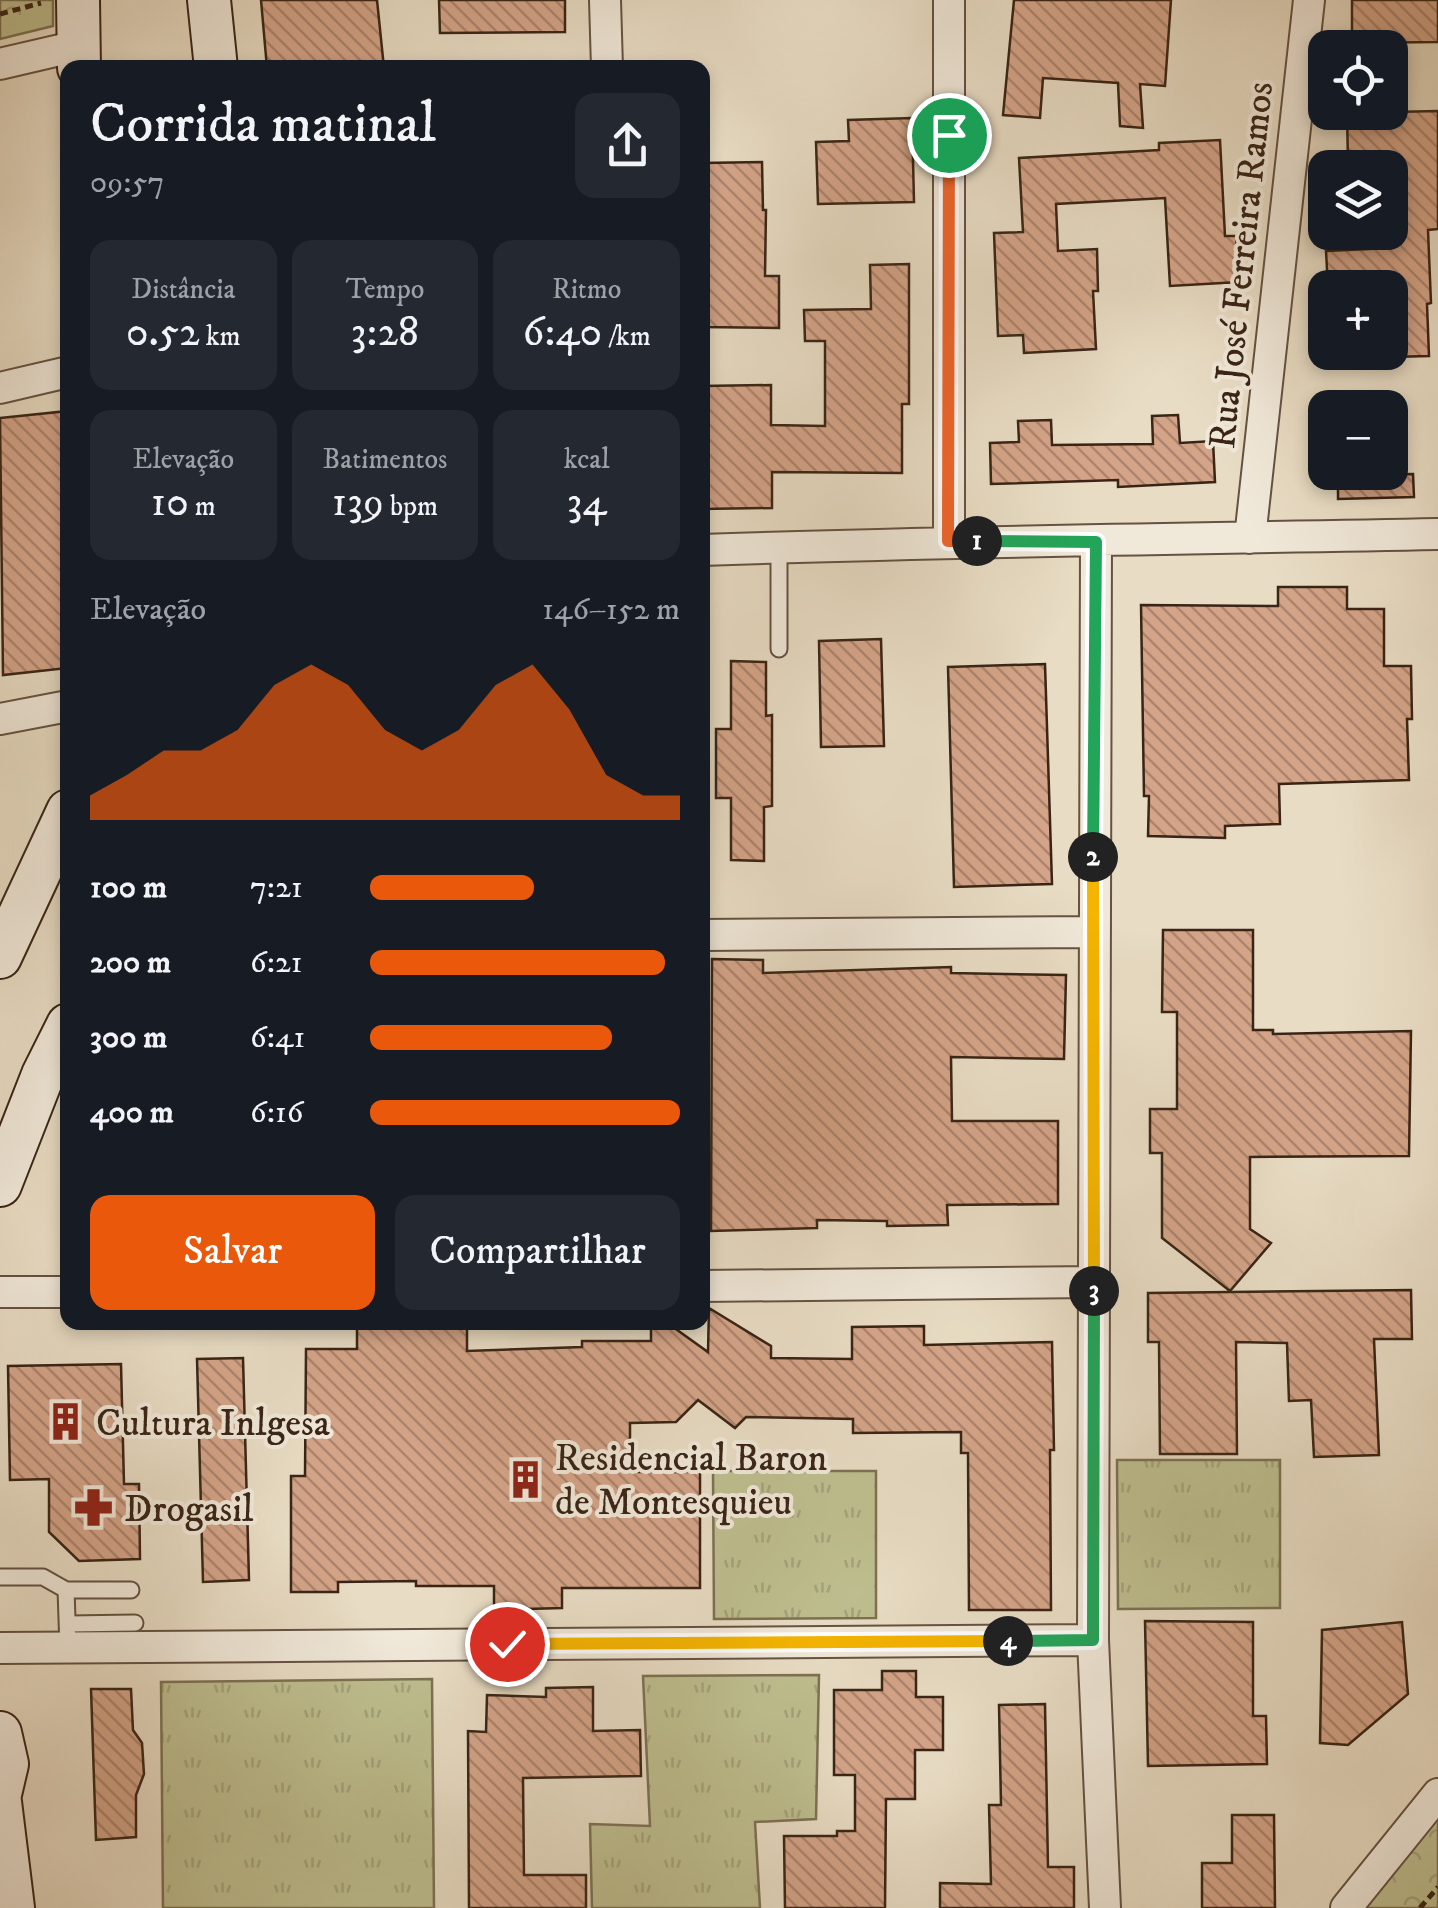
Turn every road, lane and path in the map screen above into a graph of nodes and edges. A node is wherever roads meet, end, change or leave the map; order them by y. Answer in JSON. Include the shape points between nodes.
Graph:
{"nodes":[{"id":1,"x":54,"y":0,"type":"edge"},
{"id":2,"x":78,"y":0,"type":"edge"},
{"id":3,"x":209,"y":0,"type":"edge"},
{"id":4,"x":604,"y":0,"type":"edge"},
{"id":5,"x":950,"y":0,"type":"edge"},
{"id":6,"x":1309,"y":0,"type":"edge"},
{"id":7,"x":0,"y":14,"type":"edge"},
{"id":8,"x":78,"y":57,"type":"edge"},
{"id":9,"x":215,"y":60,"type":"edge"},
{"id":10,"x":607,"y":60,"type":"edge"},
{"id":11,"x":0,"y":64,"type":"edge"},
{"id":12,"x":60,"y":374,"type":"edge"},
{"id":13,"x":0,"y":388,"type":"edge"},
{"id":14,"x":1438,"y":534,"type":"edge"},
{"id":15,"x":1250,"y":538,"type":"junction"},
{"id":16,"x":948,"y":541,"type":"junction"},
{"id":17,"x":1096,"y":542,"type":"junction"},
{"id":18,"x":780,"y":547,"type":"junction"},
{"id":19,"x":710,"y":550,"type":"edge"},
{"id":20,"x":779,"y":649,"type":"dead end"},
{"id":21,"x":60,"y":708,"type":"edge"},
{"id":22,"x":0,"y":719,"type":"edge"},
{"id":23,"x":60,"y":828,"type":"edge"},
{"id":24,"x":1092,"y":932,"type":"junction"},
{"id":25,"x":710,"y":935,"type":"edge"},
{"id":26,"x":0,"y":957,"type":"edge"},
{"id":27,"x":60,"y":1040,"type":"edge"},
{"id":28,"x":0,"y":1186,"type":"edge"},
{"id":29,"x":1094,"y":1282,"type":"junction"},
{"id":30,"x":710,"y":1286,"type":"edge"},
{"id":31,"x":0,"y":1292,"type":"edge"},
{"id":32,"x":60,"y":1292,"type":"edge"},
{"id":33,"x":0,"y":1577,"type":"edge"},
{"id":34,"x":66,"y":1590,"type":"junction"},
{"id":35,"x":131,"y":1590,"type":"dead end"},
{"id":36,"x":134,"y":1622,"type":"dead end"},
{"id":37,"x":68,"y":1636,"type":"junction"},
{"id":38,"x":1093,"y":1640,"type":"junction"},
{"id":39,"x":0,"y":1648,"type":"edge"},
{"id":40,"x":0,"y":1733,"type":"edge"},
{"id":41,"x":0,"y":1794,"type":"edge"},
{"id":42,"x":1438,"y":1794,"type":"edge"},
{"id":43,"x":0,"y":1802,"type":"edge"},
{"id":44,"x":1438,"y":1887,"type":"edge"},
{"id":45,"x":13,"y":1908,"type":"edge"},
{"id":46,"x":1105,"y":1908,"type":"edge"},
{"id":47,"x":1346,"y":1908,"type":"edge"},
{"id":48,"x":1420,"y":1908,"type":"edge"}],
"edges":[{"from":1,"to":7,"type":"path"},
{"from":2,"to":8,"type":"main road"},
{"from":3,"to":9,"type":"main road"},
{"from":4,"to":10,"type":"street"},
{"from":5,"to":16,"type":"street"},
{"from":6,"to":15,"type":"street","name":"Rua José Ferreira Ramos"},
{"from":8,"to":11,"type":"street"},
{"from":12,"to":13,"type":"street"},
{"from":14,"to":15,"type":"street"},
{"from":15,"to":17,"type":"street"},
{"from":16,"to":17,"type":"street"},
{"from":16,"to":18,"type":"street"},
{"from":17,"to":24,"type":"street"},
{"from":18,"to":19,"type":"street"},
{"from":18,"to":20,"type":"lane"},
{"from":21,"to":22,"type":"street"},
{"from":23,"to":26,"type":"main road"},
{"from":24,"to":25,"type":"street"},
{"from":24,"to":29,"type":"street"},
{"from":27,"to":28,"type":"main road"},
{"from":29,"to":30,"type":"street"},
{"from":29,"to":38,"type":"street"},
{"from":31,"to":32,"type":"street"},
{"from":33,"to":34,"type":"lane","via":[[42,1576]]},
{"from":34,"to":35,"type":"lane"},
{"from":34,"to":37,"type":"lane"},
{"from":36,"to":37,"type":"lane"},
{"from":37,"to":38,"type":"street"},
{"from":37,"to":39,"type":"street"},
{"from":38,"to":46,"type":"street"},
{"from":40,"to":41,"type":"main road","via":[[7,1764]]},
{"from":42,"to":47,"type":"street"},
{"from":43,"to":45,"type":"main road"},
{"from":44,"to":48,"type":"path"}]}
